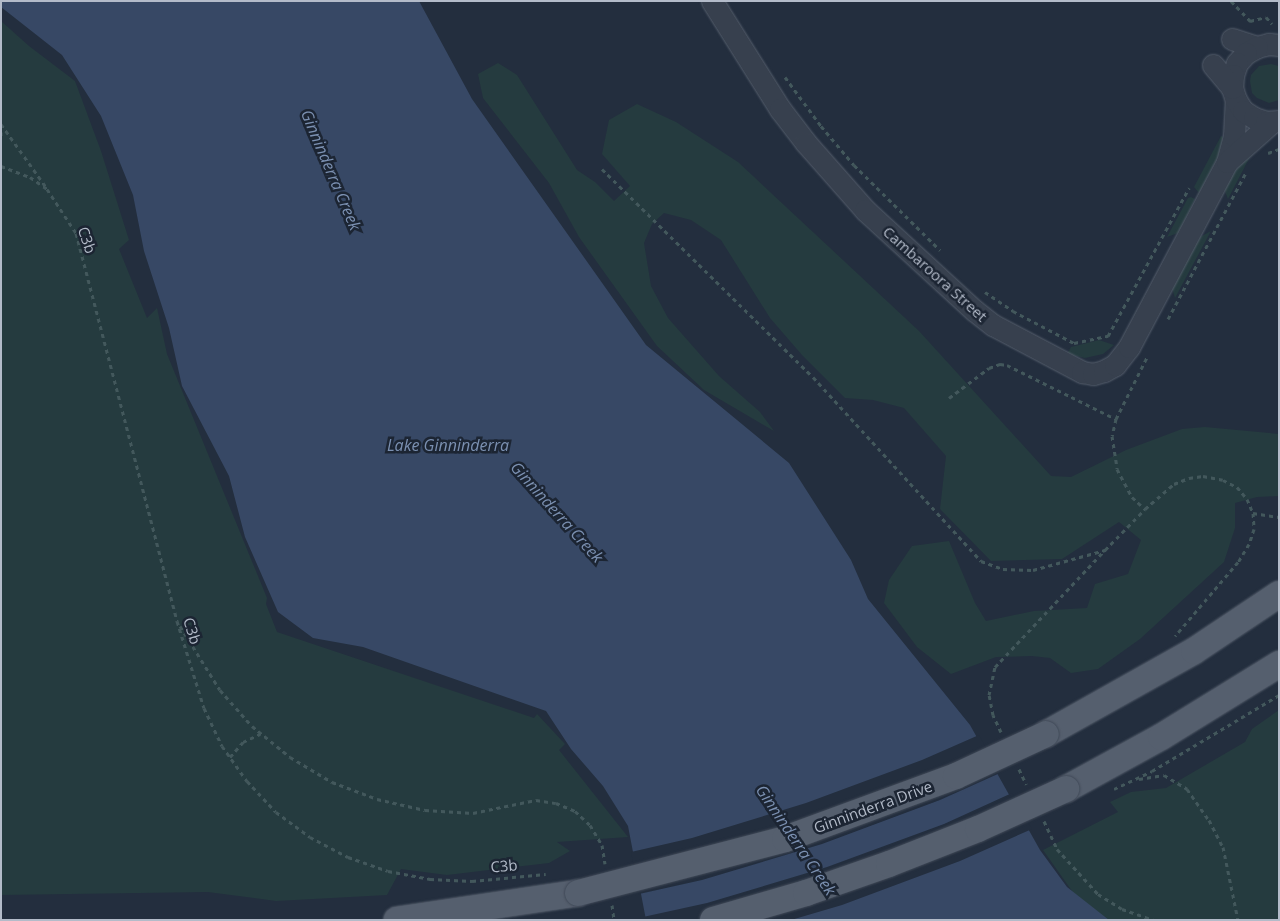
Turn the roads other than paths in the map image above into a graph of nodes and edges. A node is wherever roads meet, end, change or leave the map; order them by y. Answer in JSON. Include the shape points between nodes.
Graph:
{"nodes":[{"id":1,"x":712,"y":1,"type":"edge"},
{"id":2,"x":1232,"y":39,"type":"dead end"},
{"id":3,"x":1272,"y":40,"type":"edge"},
{"id":4,"x":1213,"y":65,"type":"dead end"},
{"id":5,"x":1234,"y":94,"type":"junction"},
{"id":6,"x":1275,"y":121,"type":"edge"},
{"id":7,"x":1227,"y":162,"type":"junction"},
{"id":8,"x":1279,"y":594,"type":"edge"},
{"id":9,"x":1279,"y":664,"type":"edge"},
{"id":10,"x":398,"y":920,"type":"edge"},
{"id":11,"x":713,"y":920,"type":"edge"}],
"edges":[{"from":1,"to":7,"type":"street","name":"Cambaroora Street","via":[[780,109],[865,210],[975,312],[993,325],[1082,372],[1104,371],[1123,357]]},
{"from":2,"to":3,"type":"street"},
{"from":3,"to":5,"type":"street","name":"Cambaroora Street","via":[[1246,54],[1237,63],[1233,75]]},
{"from":4,"to":5,"type":"street"},
{"from":5,"to":6,"type":"street","via":[[1243,111],[1254,118]]},
{"from":5,"to":7,"type":"street","name":"Cambaroora Street","via":[[1234,136]]},
{"from":6,"to":7,"type":"street","name":"Cambaroora Street"},
{"from":8,"to":10,"type":"main road","name":"Ginninderra Drive","bridge":true,"via":[[1194,650],[1046,734],[956,776],[785,839],[578,893]]},
{"from":9,"to":11,"type":"main road","bridge":true,"via":[[1162,736],[1066,789],[978,829],[806,893]]}]}
